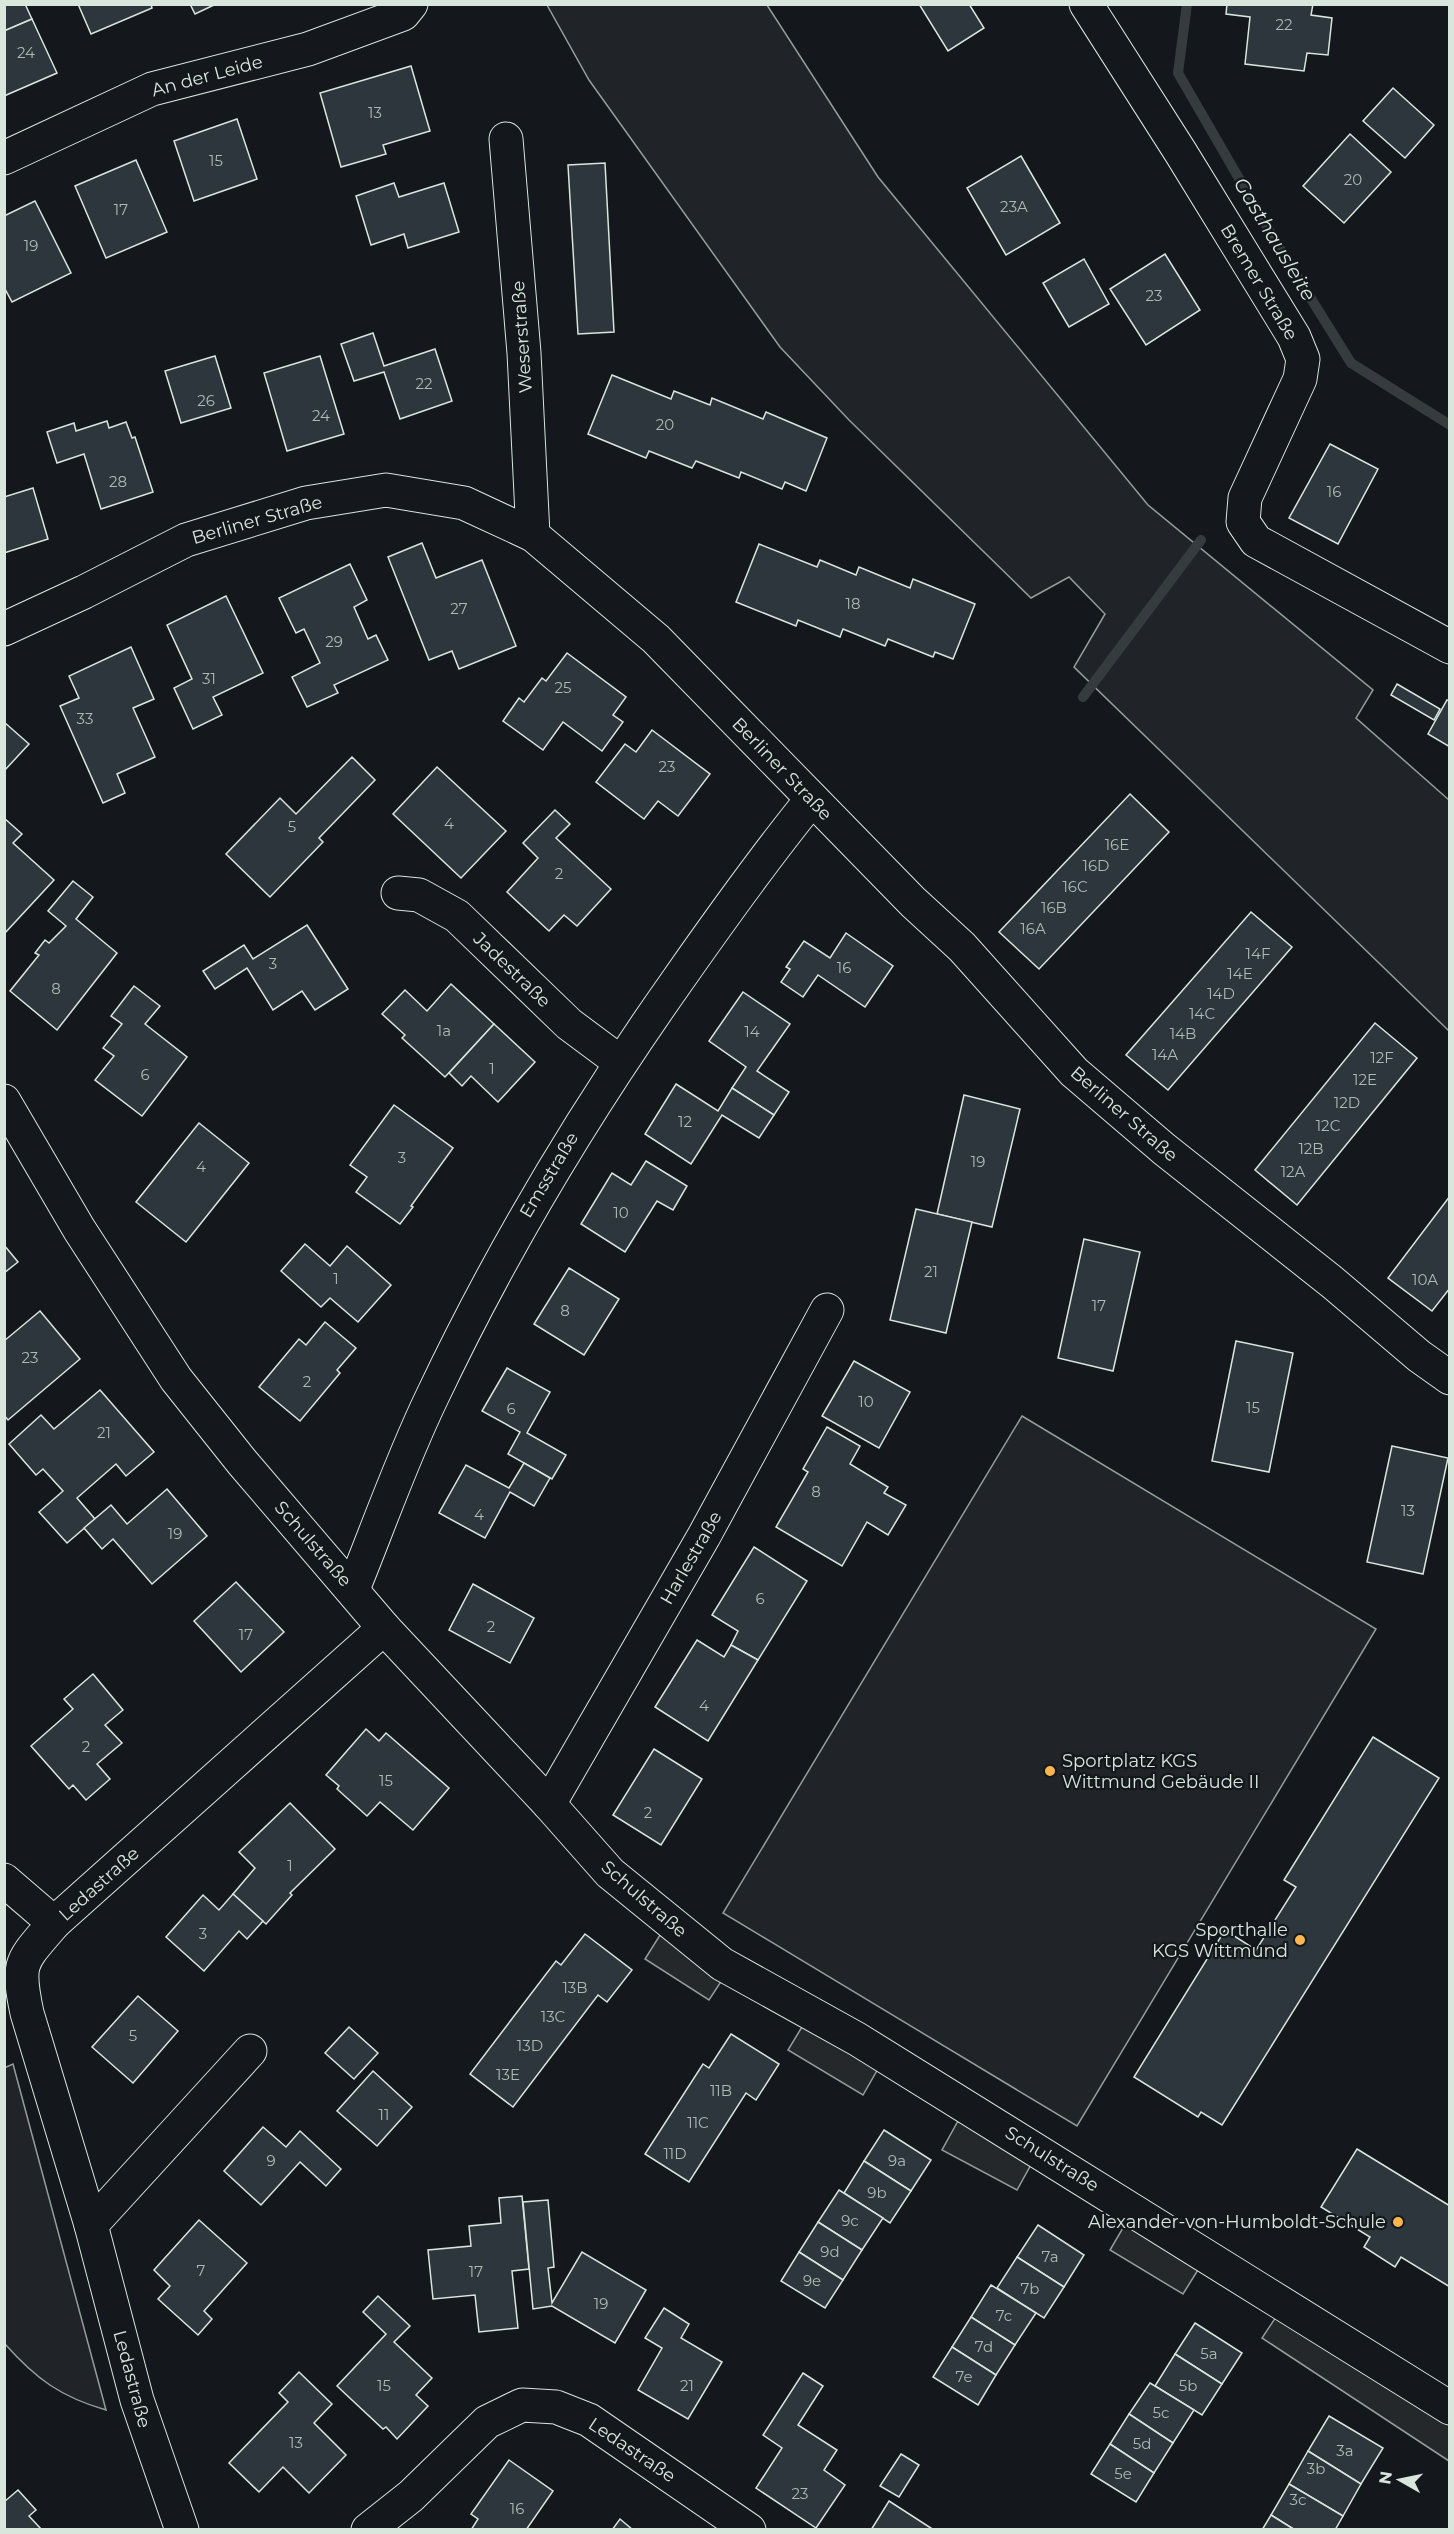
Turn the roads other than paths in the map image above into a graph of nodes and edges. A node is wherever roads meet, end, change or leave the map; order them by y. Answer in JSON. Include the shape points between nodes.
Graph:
{"nodes":[{"id":1,"x":411,"y":4,"type":"edge"},
{"id":2,"x":1086,"y":4,"type":"edge"},
{"id":3,"x":506,"y":139,"type":"dead end"},
{"id":4,"x":4,"y":158,"type":"edge"},
{"id":5,"x":533,"y":535,"type":"junction"},
{"id":6,"x":4,"y":629,"type":"edge"},
{"id":7,"x":1449,"y":646,"type":"edge"},
{"id":8,"x":812,"y":799,"type":"junction"},
{"id":9,"x":398,"y":893,"type":"dead end"},
{"id":10,"x":620,"y":1062,"type":"junction"},
{"id":11,"x":4,"y":1101,"type":"edge"},
{"id":12,"x":827,"y":1310,"type":"dead end"},
{"id":13,"x":1449,"y":1378,"type":"edge"},
{"id":14,"x":352,"y":1589,"type":"junction"},
{"id":15,"x":384,"y":1628,"type":"junction"},
{"id":16,"x":549,"y":1804,"type":"junction"},
{"id":17,"x":4,"y":1880,"type":"edge"},
{"id":18,"x":54,"y":1923,"type":"junction"},
{"id":19,"x":250,"y":2051,"type":"dead end"},
{"id":20,"x":91,"y":2225,"type":"junction"},
{"id":21,"x":1449,"y":2408,"type":"edge"},
{"id":22,"x":182,"y":2529,"type":"edge"},
{"id":23,"x":368,"y":2529,"type":"edge"},
{"id":24,"x":749,"y":2529,"type":"edge"}],
"edges":[{"from":1,"to":4,"type":"street","name":"An der Leide","via":[[403,14],[308,49],[152,89]]},
{"from":2,"to":7,"type":"street","name":"Bremer Straße","via":[[1294,337],[1303,359],[1300,379],[1245,498],[1243,522],[1256,541]]},
{"from":3,"to":5,"type":"street","name":"Weserstraße","via":[[524,353]]},
{"from":5,"to":6,"type":"street","name":"Berliner Straße","via":[[464,503],[386,490],[306,503],[186,540]]},
{"from":5,"to":8,"type":"street","name":"Berliner Straße","via":[[656,639]]},
{"from":8,"to":10,"type":"street","name":"Emsstraße","via":[[767,854]]},
{"from":8,"to":13,"type":"street","name":"Berliner Straße","via":[[962,947],[1074,1072]]},
{"from":9,"to":10,"type":"street","name":"Jadestraße","via":[[419,895],[457,916],[568,1024]]},
{"from":10,"to":14,"type":"street","name":"Emsstraße","via":[[573,1134],[468,1323],[431,1398]]},
{"from":11,"to":14,"type":"street","name":"Schulstraße","via":[[176,1379]]},
{"from":12,"to":16,"type":"street","name":"Harlestraße","via":[[704,1536]]},
{"from":14,"to":15,"type":"street","name":"Schulstraße"},
{"from":15,"to":16,"type":"street","name":"Schulstraße"},
{"from":15,"to":18,"type":"street","name":"Ledastraße"},
{"from":16,"to":21,"type":"street","name":"Schulstraße","via":[[610,1873],[722,1965],[857,2038]]},
{"from":17,"to":18,"type":"street"},
{"from":18,"to":20,"type":"street","name":"Ledastraße","via":[[24,1959],[19,1977]]},
{"from":19,"to":20,"type":"street"},
{"from":20,"to":22,"type":"street","name":"Ledastraße","via":[[137,2400]]},
{"from":23,"to":24,"type":"street","name":"Ledastraße","via":[[411,2496],[487,2422],[522,2405],[556,2407],[589,2420]]}]}
